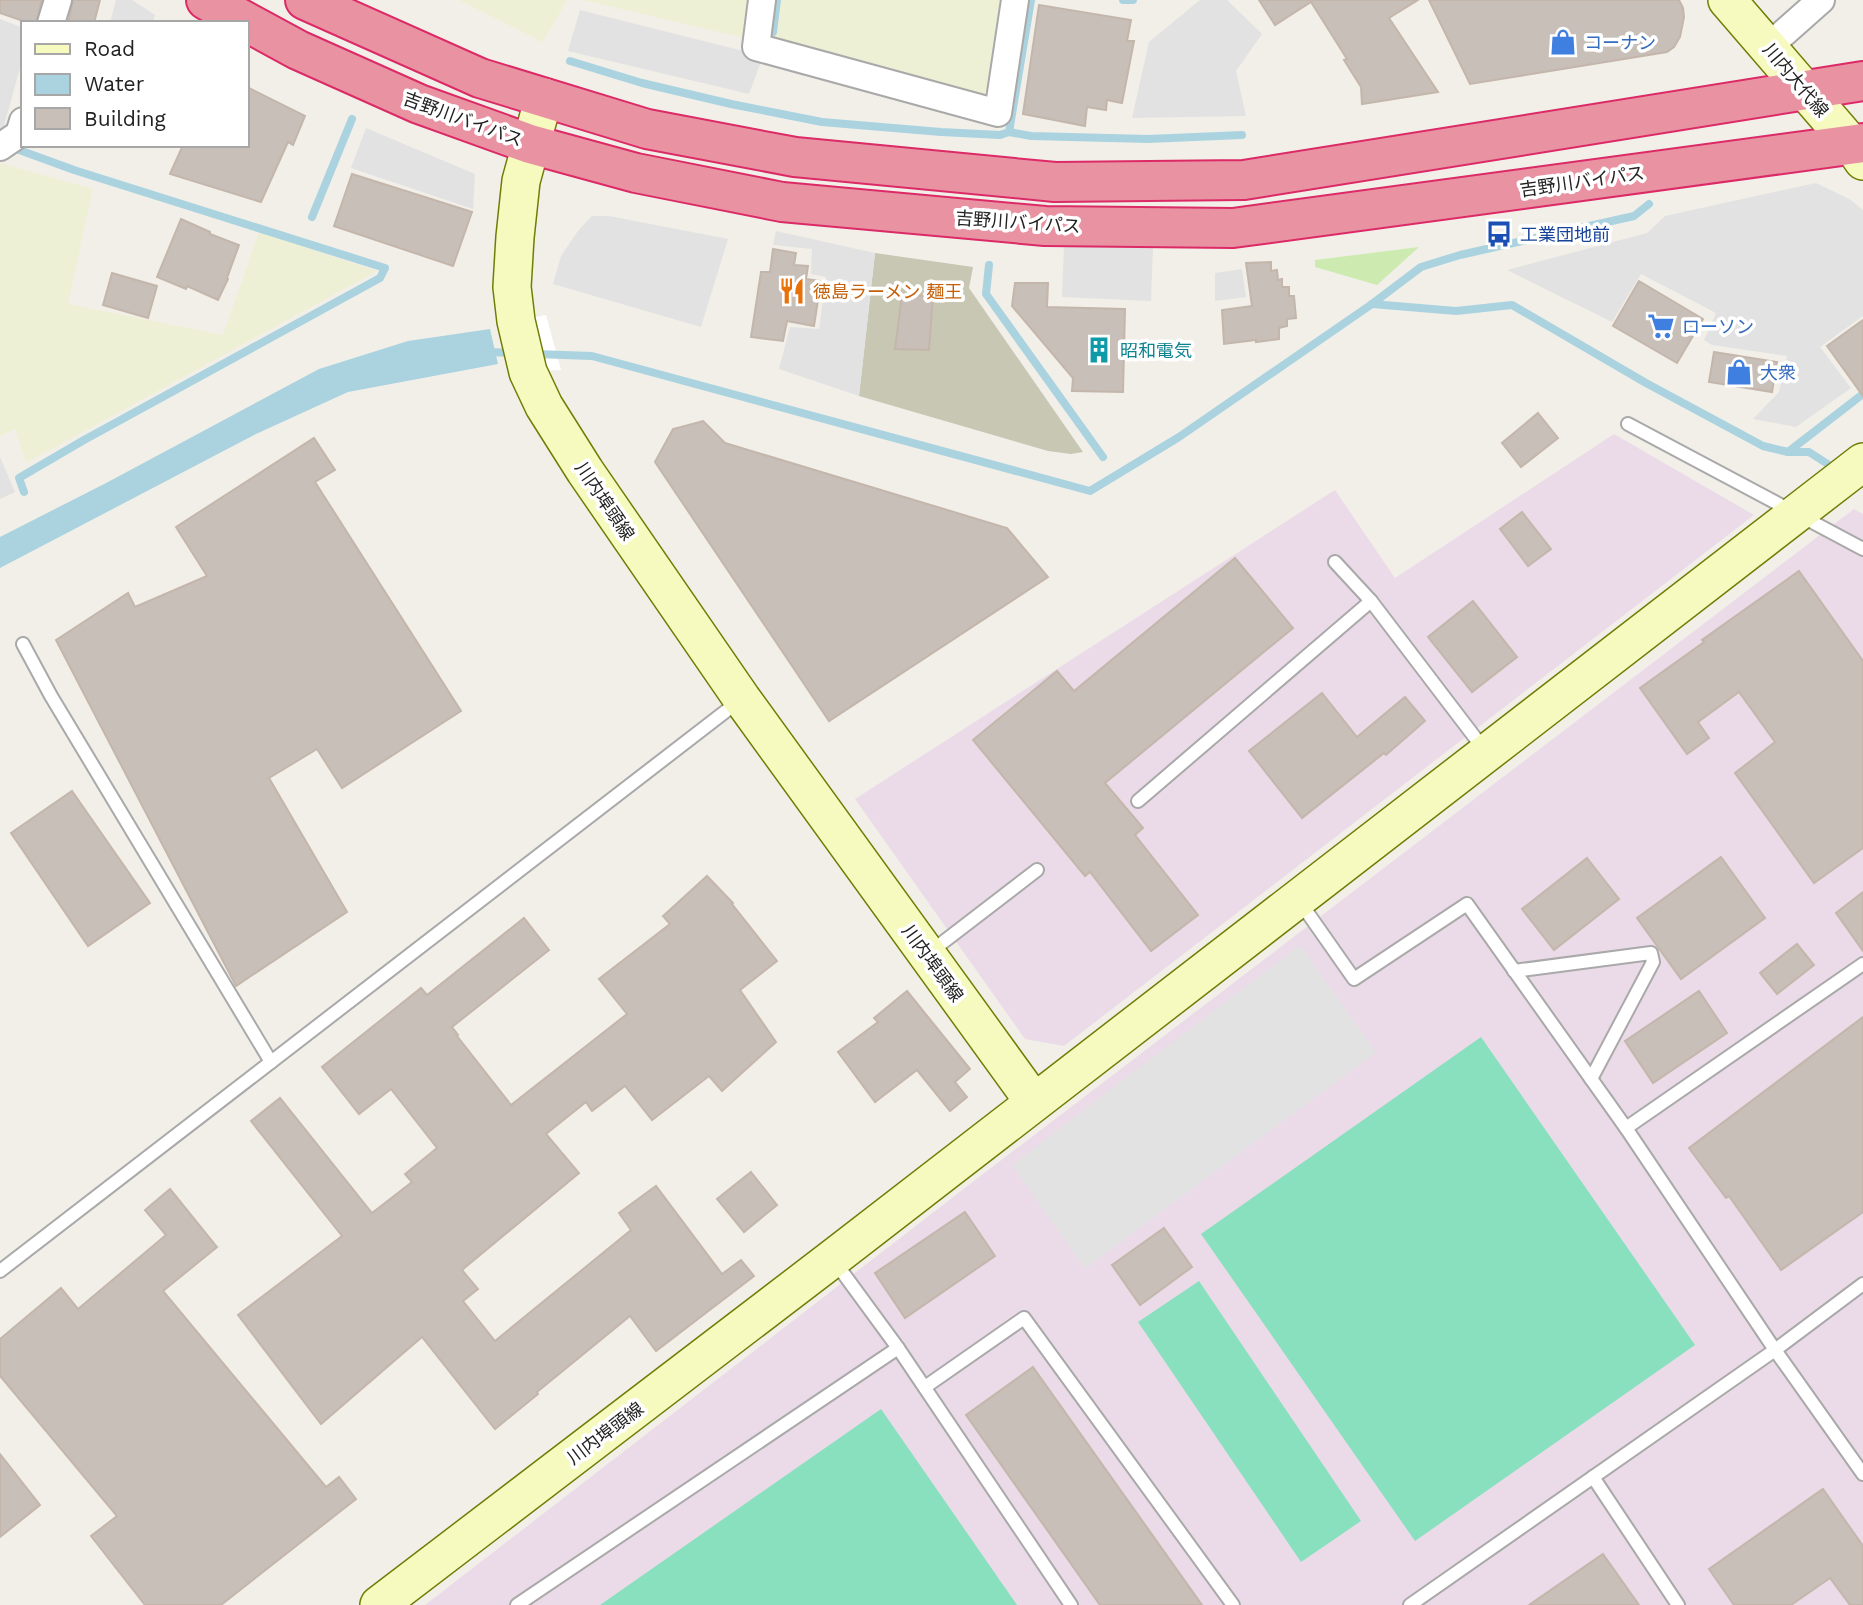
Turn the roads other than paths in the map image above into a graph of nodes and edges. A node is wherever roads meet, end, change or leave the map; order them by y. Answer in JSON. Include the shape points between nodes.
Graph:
{"nodes":[{"id":1,"x":58,"y":0,"type":"edge"},
{"id":2,"x":206,"y":0,"type":"edge"},
{"id":3,"x":305,"y":0,"type":"edge"},
{"id":4,"x":762,"y":0,"type":"edge"},
{"id":5,"x":1015,"y":0,"type":"edge"},
{"id":6,"x":1727,"y":0,"type":"edge"},
{"id":7,"x":1821,"y":0,"type":"edge"},
{"id":8,"x":52,"y":21,"type":"edge"},
{"id":9,"x":245,"y":21,"type":"edge"},
{"id":10,"x":248,"y":23,"type":"edge"},
{"id":11,"x":1768,"y":47,"type":"junction"},
{"id":12,"x":1863,"y":81,"type":"edge"},
{"id":13,"x":1805,"y":92,"type":"junction"},
{"id":14,"x":544,"y":97,"type":"junction"},
{"id":15,"x":21,"y":128,"type":"edge"},
{"id":16,"x":530,"y":144,"type":"junction"},
{"id":17,"x":0,"y":147,"type":"edge"},
{"id":18,"x":1859,"y":150,"type":"edge"},
{"id":19,"x":1628,"y":424,"type":"dead end"},
{"id":20,"x":1863,"y":462,"type":"edge"},
{"id":21,"x":1808,"y":506,"type":"junction"},
{"id":22,"x":1863,"y":548,"type":"edge"},
{"id":23,"x":1335,"y":562,"type":"dead end"},
{"id":24,"x":1371,"y":601,"type":"junction"},
{"id":25,"x":23,"y":644,"type":"dead end"},
{"id":26,"x":742,"y":699,"type":"junction"},
{"id":27,"x":1488,"y":754,"type":"junction"},
{"id":28,"x":1138,"y":801,"type":"dead end"},
{"id":29,"x":1037,"y":870,"type":"dead end"},
{"id":30,"x":1298,"y":900,"type":"junction"},
{"id":31,"x":928,"y":955,"type":"junction"},
{"id":32,"x":1863,"y":964,"type":"edge"},
{"id":33,"x":1514,"y":971,"type":"junction"},
{"id":34,"x":271,"y":1062,"type":"junction"},
{"id":35,"x":1591,"y":1079,"type":"junction"},
{"id":36,"x":1034,"y":1102,"type":"junction"},
{"id":37,"x":1626,"y":1128,"type":"junction"},
{"id":38,"x":832,"y":1259,"type":"junction"},
{"id":39,"x":0,"y":1271,"type":"edge"},
{"id":40,"x":1863,"y":1284,"type":"edge"},
{"id":41,"x":898,"y":1348,"type":"junction"},
{"id":42,"x":1775,"y":1350,"type":"junction"},
{"id":43,"x":925,"y":1387,"type":"junction"},
{"id":44,"x":1863,"y":1474,"type":"edge"},
{"id":45,"x":1593,"y":1477,"type":"junction"},
{"id":46,"x":379,"y":1605,"type":"edge"},
{"id":47,"x":517,"y":1605,"type":"edge"},
{"id":48,"x":1071,"y":1605,"type":"edge"},
{"id":49,"x":1233,"y":1605,"type":"edge"},
{"id":50,"x":1409,"y":1605,"type":"edge"},
{"id":51,"x":1678,"y":1605,"type":"edge"}],
"edges":[{"from":1,"to":8,"type":"street"},
{"from":2,"to":9,"type":"highway","name":"吉野川バイパス"},
{"from":3,"to":14,"type":"highway","via":[[480,78]]},
{"from":4,"to":5,"type":"street","via":[[756,47],[998,113]]},
{"from":6,"to":11,"type":"main road","name":"川内大代線"},
{"from":7,"to":11,"type":"street"},
{"from":10,"to":16,"type":"highway","name":"吉野川バイパス","via":[[419,104]]},
{"from":11,"to":13,"type":"main road","name":"川内大代線"},
{"from":12,"to":13,"type":"highway"},
{"from":13,"to":14,"type":"highway","via":[[1244,180],[1055,182],[795,158],[647,129]]},
{"from":13,"to":18,"type":"main road","name":"川内大代線"},
{"from":14,"to":16,"type":"main road","name":"川内埠頭線"},
{"from":15,"to":17,"type":"street"},
{"from":16,"to":18,"type":"highway","name":"吉野川バイパス","via":[[636,173],[782,202],[1045,226],[1233,228]]},
{"from":16,"to":26,"type":"main road","name":"川内埠頭線","via":[[521,181],[512,287],[528,372],[584,471]]},
{"from":19,"to":21,"type":"lane"},
{"from":20,"to":21,"type":"main road"},
{"from":21,"to":22,"type":"lane"},
{"from":21,"to":27,"type":"main road"},
{"from":23,"to":24,"type":"lane"},
{"from":24,"to":27,"type":"lane"},
{"from":24,"to":28,"type":"lane"},
{"from":25,"to":34,"type":"lane"},
{"from":26,"to":31,"type":"main road","name":"川内埠頭線"},
{"from":26,"to":34,"type":"lane"},
{"from":27,"to":30,"type":"main road"},
{"from":29,"to":31,"type":"lane"},
{"from":30,"to":33,"type":"lane","via":[[1354,979],[1467,904]]},
{"from":30,"to":36,"type":"main road"},
{"from":31,"to":36,"type":"main road","name":"川内埠頭線"},
{"from":32,"to":37,"type":"lane"},
{"from":33,"to":35,"type":"lane"},
{"from":33,"to":35,"type":"lane","via":[[1651,953],[1653,961]]},
{"from":34,"to":39,"type":"lane"},
{"from":35,"to":37,"type":"lane"},
{"from":36,"to":38,"type":"main road","name":"川内埠頭線"},
{"from":37,"to":42,"type":"lane"},
{"from":38,"to":41,"type":"lane"},
{"from":38,"to":46,"type":"main road","name":"川内埠頭線"},
{"from":40,"to":42,"type":"lane"},
{"from":41,"to":43,"type":"lane"},
{"from":41,"to":47,"type":"lane"},
{"from":42,"to":44,"type":"lane"},
{"from":42,"to":45,"type":"lane"},
{"from":43,"to":48,"type":"lane"},
{"from":43,"to":49,"type":"lane","via":[[1024,1318]]},
{"from":45,"to":50,"type":"lane"},
{"from":45,"to":51,"type":"lane"}]}
